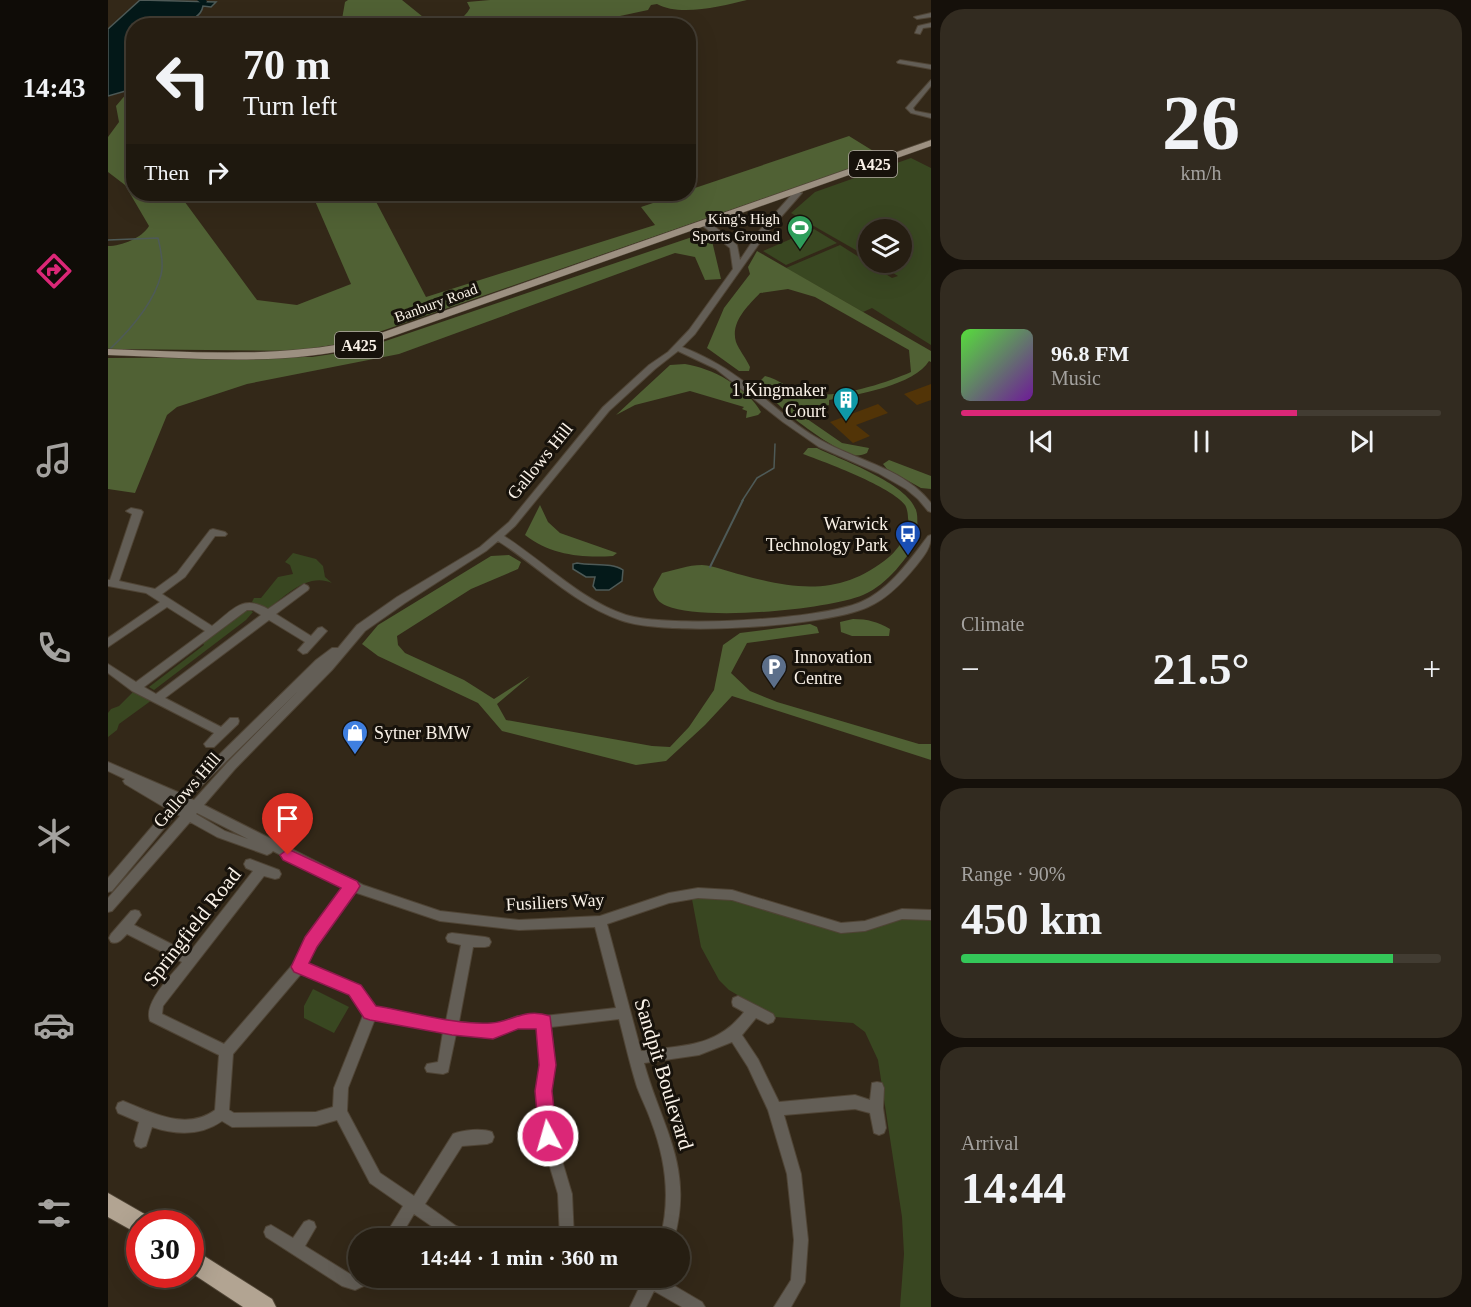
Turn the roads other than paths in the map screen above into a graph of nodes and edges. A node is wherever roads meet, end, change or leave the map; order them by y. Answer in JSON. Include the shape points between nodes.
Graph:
{"nodes":[{"id":1,"x":931,"y":15,"type":"edge"},
{"id":2,"x":917,"y":17,"type":"dead end"},
{"id":3,"x":931,"y":25,"type":"edge"},
{"id":4,"x":918,"y":33,"type":"dead end"},
{"id":5,"x":898,"y":62,"type":"dead end"},
{"id":6,"x":931,"y":69,"type":"edge"},
{"id":7,"x":931,"y":82,"type":"edge"},
{"id":8,"x":931,"y":116,"type":"edge"},
{"id":9,"x":931,"y":143,"type":"edge"},
{"id":10,"x":816,"y":185,"type":"junction"},
{"id":11,"x":798,"y":193,"type":"junction"},
{"id":12,"x":759,"y":205,"type":"junction"},
{"id":13,"x":706,"y":224,"type":"junction"},
{"id":14,"x":755,"y":244,"type":"junction"},
{"id":15,"x":734,"y":247,"type":"junction"},
{"id":16,"x":737,"y":269,"type":"junction"},
{"id":17,"x":678,"y":348,"type":"junction"},
{"id":18,"x":108,"y":352,"type":"edge"},
{"id":19,"x":931,"y":509,"type":"edge"},
{"id":20,"x":139,"y":512,"type":"dead end"},
{"id":21,"x":213,"y":532,"type":"dead end"},
{"id":22,"x":498,"y":537,"type":"junction"},
{"id":23,"x":931,"y":538,"type":"edge"},
{"id":24,"x":111,"y":583,"type":"edge"},
{"id":25,"x":304,"y":588,"type":"dead end"},
{"id":26,"x":156,"y":594,"type":"junction"},
{"id":27,"x":167,"y":602,"type":"junction"},
{"id":28,"x":267,"y":614,"type":"junction"},
{"id":29,"x":211,"y":630,"type":"junction"},
{"id":30,"x":322,"y":632,"type":"dead end"},
{"id":31,"x":312,"y":641,"type":"junction"},
{"id":32,"x":108,"y":643,"type":"edge"},
{"id":33,"x":344,"y":646,"type":"junction"},
{"id":34,"x":303,"y":650,"type":"dead end"},
{"id":35,"x":108,"y":668,"type":"edge"},
{"id":36,"x":136,"y":688,"type":"junction"},
{"id":37,"x":158,"y":698,"type":"junction"},
{"id":38,"x":234,"y":721,"type":"dead end"},
{"id":39,"x":222,"y":732,"type":"junction"},
{"id":40,"x":210,"y":744,"type":"dead end"},
{"id":41,"x":108,"y":766,"type":"edge"},
{"id":42,"x":177,"y":804,"type":"junction"},
{"id":43,"x":191,"y":812,"type":"junction"},
{"id":44,"x":275,"y":874,"type":"dead end"},
{"id":45,"x":352,"y":886,"type":"junction"},
{"id":46,"x":108,"y":887,"type":"edge"},
{"id":47,"x":108,"y":907,"type":"edge"},
{"id":48,"x":135,"y":915,"type":"dead end"},
{"id":49,"x":931,"y":915,"type":"edge"},
{"id":50,"x":600,"y":921,"type":"junction"},
{"id":51,"x":125,"y":927,"type":"junction"},
{"id":52,"x":115,"y":938,"type":"dead end"},
{"id":53,"x":452,"y":938,"type":"dead end"},
{"id":54,"x":468,"y":941,"type":"junction"},
{"id":55,"x":485,"y":942,"type":"dead end"},
{"id":56,"x":189,"y":958,"type":"junction"},
{"id":57,"x":299,"y":967,"type":"junction"},
{"id":58,"x":738,"y":1002,"type":"dead end"},
{"id":59,"x":754,"y":1011,"type":"junction"},
{"id":60,"x":623,"y":1013,"type":"junction"},
{"id":61,"x":369,"y":1016,"type":"junction"},
{"id":62,"x":768,"y":1018,"type":"dead end"},
{"id":63,"x":544,"y":1022,"type":"junction"},
{"id":64,"x":452,"y":1028,"type":"junction"},
{"id":65,"x":734,"y":1034,"type":"junction"},
{"id":66,"x":225,"y":1052,"type":"junction"},
{"id":67,"x":637,"y":1058,"type":"junction"},
{"id":68,"x":439,"y":1071,"type":"dead end"},
{"id":69,"x":877,"y":1088,"type":"dead end"},
{"id":70,"x":123,"y":1108,"type":"dead end"},
{"id":71,"x":876,"y":1108,"type":"junction"},
{"id":72,"x":775,"y":1109,"type":"junction"},
{"id":73,"x":340,"y":1112,"type":"junction"},
{"id":74,"x":222,"y":1113,"type":"junction"},
{"id":75,"x":147,"y":1120,"type":"junction"},
{"id":76,"x":879,"y":1128,"type":"dead end"},
{"id":77,"x":487,"y":1137,"type":"dead end"},
{"id":78,"x":141,"y":1141,"type":"dead end"},
{"id":79,"x":108,"y":1193,"type":"edge"},
{"id":80,"x":108,"y":1204,"type":"edge"},
{"id":81,"x":413,"y":1206,"type":"junction"},
{"id":82,"x":127,"y":1210,"type":"edge"},
{"id":83,"x":126,"y":1215,"type":"edge"},
{"id":84,"x":309,"y":1227,"type":"dead end"},
{"id":85,"x":398,"y":1228,"type":"edge"},
{"id":86,"x":446,"y":1228,"type":"edge"},
{"id":87,"x":567,"y":1228,"type":"edge"},
{"id":88,"x":669,"y":1228,"type":"edge"},
{"id":89,"x":271,"y":1232,"type":"dead end"},
{"id":90,"x":295,"y":1248,"type":"junction"},
{"id":91,"x":204,"y":1267,"type":"edge"},
{"id":92,"x":348,"y":1281,"type":"edge"},
{"id":93,"x":645,"y":1288,"type":"edge"},
{"id":94,"x":665,"y":1288,"type":"edge"},
{"id":95,"x":264,"y":1307,"type":"edge"},
{"id":96,"x":638,"y":1307,"type":"edge"},
{"id":97,"x":698,"y":1307,"type":"edge"},
{"id":98,"x":782,"y":1307,"type":"edge"}],
"edges":[{"from":1,"to":2,"type":"street"},
{"from":3,"to":4,"type":"street","via":[[920,27]]},
{"from":5,"to":6,"type":"street"},
{"from":7,"to":8,"type":"street","via":[[909,108]]},
{"from":9,"to":10,"type":"main road","name":"Banbury Road","number":"A425"},
{"from":10,"to":11,"type":"main road","name":"Banbury Road","number":"A425"},
{"from":10,"to":12,"type":"main road","name":"Banbury Road","number":"A425"},
{"from":11,"to":12,"type":"main road","name":"Banbury Road","number":"A425"},
{"from":11,"to":14,"type":"street","name":"Gallows Hill"},
{"from":12,"to":13,"type":"main road","name":"Banbury Road","number":"A425"},
{"from":13,"to":15,"type":"street"},
{"from":13,"to":18,"type":"main road","name":"Banbury Road","number":"A425","via":[[346,348],[278,355]]},
{"from":14,"to":15,"type":"street"},
{"from":14,"to":16,"type":"street","name":"Gallows Hill"},
{"from":15,"to":16,"type":"street"},
{"from":16,"to":17,"type":"street","name":"Gallows Hill"},
{"from":17,"to":19,"type":"street","via":[[708,360],[741,381],[820,444],[910,488]]},
{"from":17,"to":22,"type":"street","name":"Gallows Hill","via":[[634,379]]},
{"from":20,"to":24,"type":"street"},
{"from":21,"to":26,"type":"street","via":[[181,576]]},
{"from":22,"to":23,"type":"street","via":[[598,607],[633,621],[683,626],[857,609],[885,591]]},
{"from":22,"to":33,"type":"street","name":"Gallows Hill","via":[[378,615]]},
{"from":24,"to":26,"type":"street","via":[[140,587]]},
{"from":25,"to":28,"type":"street"},
{"from":26,"to":27,"type":"street"},
{"from":27,"to":29,"type":"street"},
{"from":27,"to":32,"type":"street"},
{"from":28,"to":29,"type":"street","via":[[255,606],[245,606]]},
{"from":28,"to":31,"type":"street"},
{"from":28,"to":37,"type":"street"},
{"from":29,"to":36,"type":"street"},
{"from":30,"to":31,"type":"street"},
{"from":31,"to":34,"type":"street"},
{"from":33,"to":42,"type":"street","name":"Gallows Hill","via":[[320,663]]},
{"from":33,"to":43,"type":"street","name":"Gallows Hill"},
{"from":35,"to":36,"type":"street"},
{"from":36,"to":37,"type":"street"},
{"from":37,"to":39,"type":"street"},
{"from":38,"to":39,"type":"street"},
{"from":39,"to":40,"type":"street"},
{"from":41,"to":42,"type":"street","name":"Fusiliers Way"},
{"from":42,"to":43,"type":"street","name":"Fusiliers Way"},
{"from":42,"to":46,"type":"street","name":"Gallows Hill"},
{"from":43,"to":45,"type":"street","name":"Fusiliers Way","via":[[233,839],[288,855]]},
{"from":43,"to":47,"type":"street","name":"Gallows Hill"},
{"from":44,"to":56,"type":"street","name":"Springfield Road","via":[[255,867],[204,944]]},
{"from":45,"to":50,"type":"street","name":"Fusiliers Way","via":[[415,910],[465,920],[519,925]]},
{"from":45,"to":57,"type":"street","via":[[310,942]]},
{"from":48,"to":51,"type":"street"},
{"from":49,"to":50,"type":"street","name":"Fusiliers Way","via":[[902,914],[866,926],[841,928],[732,895],[698,893],[669,898]]},
{"from":50,"to":60,"type":"street","name":"Sandpit Boulevard"},
{"from":51,"to":52,"type":"street"},
{"from":51,"to":56,"type":"street"},
{"from":53,"to":54,"type":"street"},
{"from":54,"to":55,"type":"street"},
{"from":54,"to":64,"type":"street"},
{"from":56,"to":66,"type":"street","name":"Springfield Road","via":[[157,1004],[155,1017]]},
{"from":57,"to":61,"type":"street","via":[[355,990]]},
{"from":57,"to":66,"type":"street"},
{"from":58,"to":59,"type":"street"},
{"from":59,"to":62,"type":"street"},
{"from":59,"to":65,"type":"street"},
{"from":60,"to":63,"type":"street"},
{"from":60,"to":67,"type":"street","name":"Sandpit Boulevard"},
{"from":61,"to":64,"type":"street"},
{"from":61,"to":73,"type":"street","via":[[341,1089]]},
{"from":63,"to":64,"type":"street","via":[[518,1022],[493,1031]]},
{"from":63,"to":87,"type":"street","via":[[548,1065],[543,1091],[548,1137],[566,1194]]},
{"from":64,"to":68,"type":"street"},
{"from":65,"to":67,"type":"street","via":[[706,1046]]},
{"from":65,"to":72,"type":"street"},
{"from":66,"to":74,"type":"street"},
{"from":67,"to":88,"type":"street","name":"Sandpit Boulevard","via":[[672,1178],[674,1205]]},
{"from":69,"to":71,"type":"street"},
{"from":70,"to":75,"type":"street"},
{"from":71,"to":72,"type":"street","via":[[855,1102]]},
{"from":71,"to":76,"type":"street"},
{"from":72,"to":98,"type":"street","via":[[794,1173],[801,1240],[798,1282]]},
{"from":73,"to":74,"type":"street","via":[[316,1119],[284,1120],[232,1120]]},
{"from":73,"to":81,"type":"street","via":[[375,1178]]},
{"from":74,"to":75,"type":"street","via":[[205,1125]]},
{"from":75,"to":78,"type":"street"},
{"from":77,"to":81,"type":"street","via":[[458,1139]]},
{"from":79,"to":82,"type":"highway"},
{"from":80,"to":83,"type":"highway"},
{"from":81,"to":85,"type":"street"},
{"from":81,"to":86,"type":"street"},
{"from":84,"to":90,"type":"street"},
{"from":89,"to":90,"type":"street"},
{"from":90,"to":92,"type":"street"},
{"from":91,"to":95,"type":"highway"},
{"from":93,"to":96,"type":"street"},
{"from":94,"to":97,"type":"street"}]}
